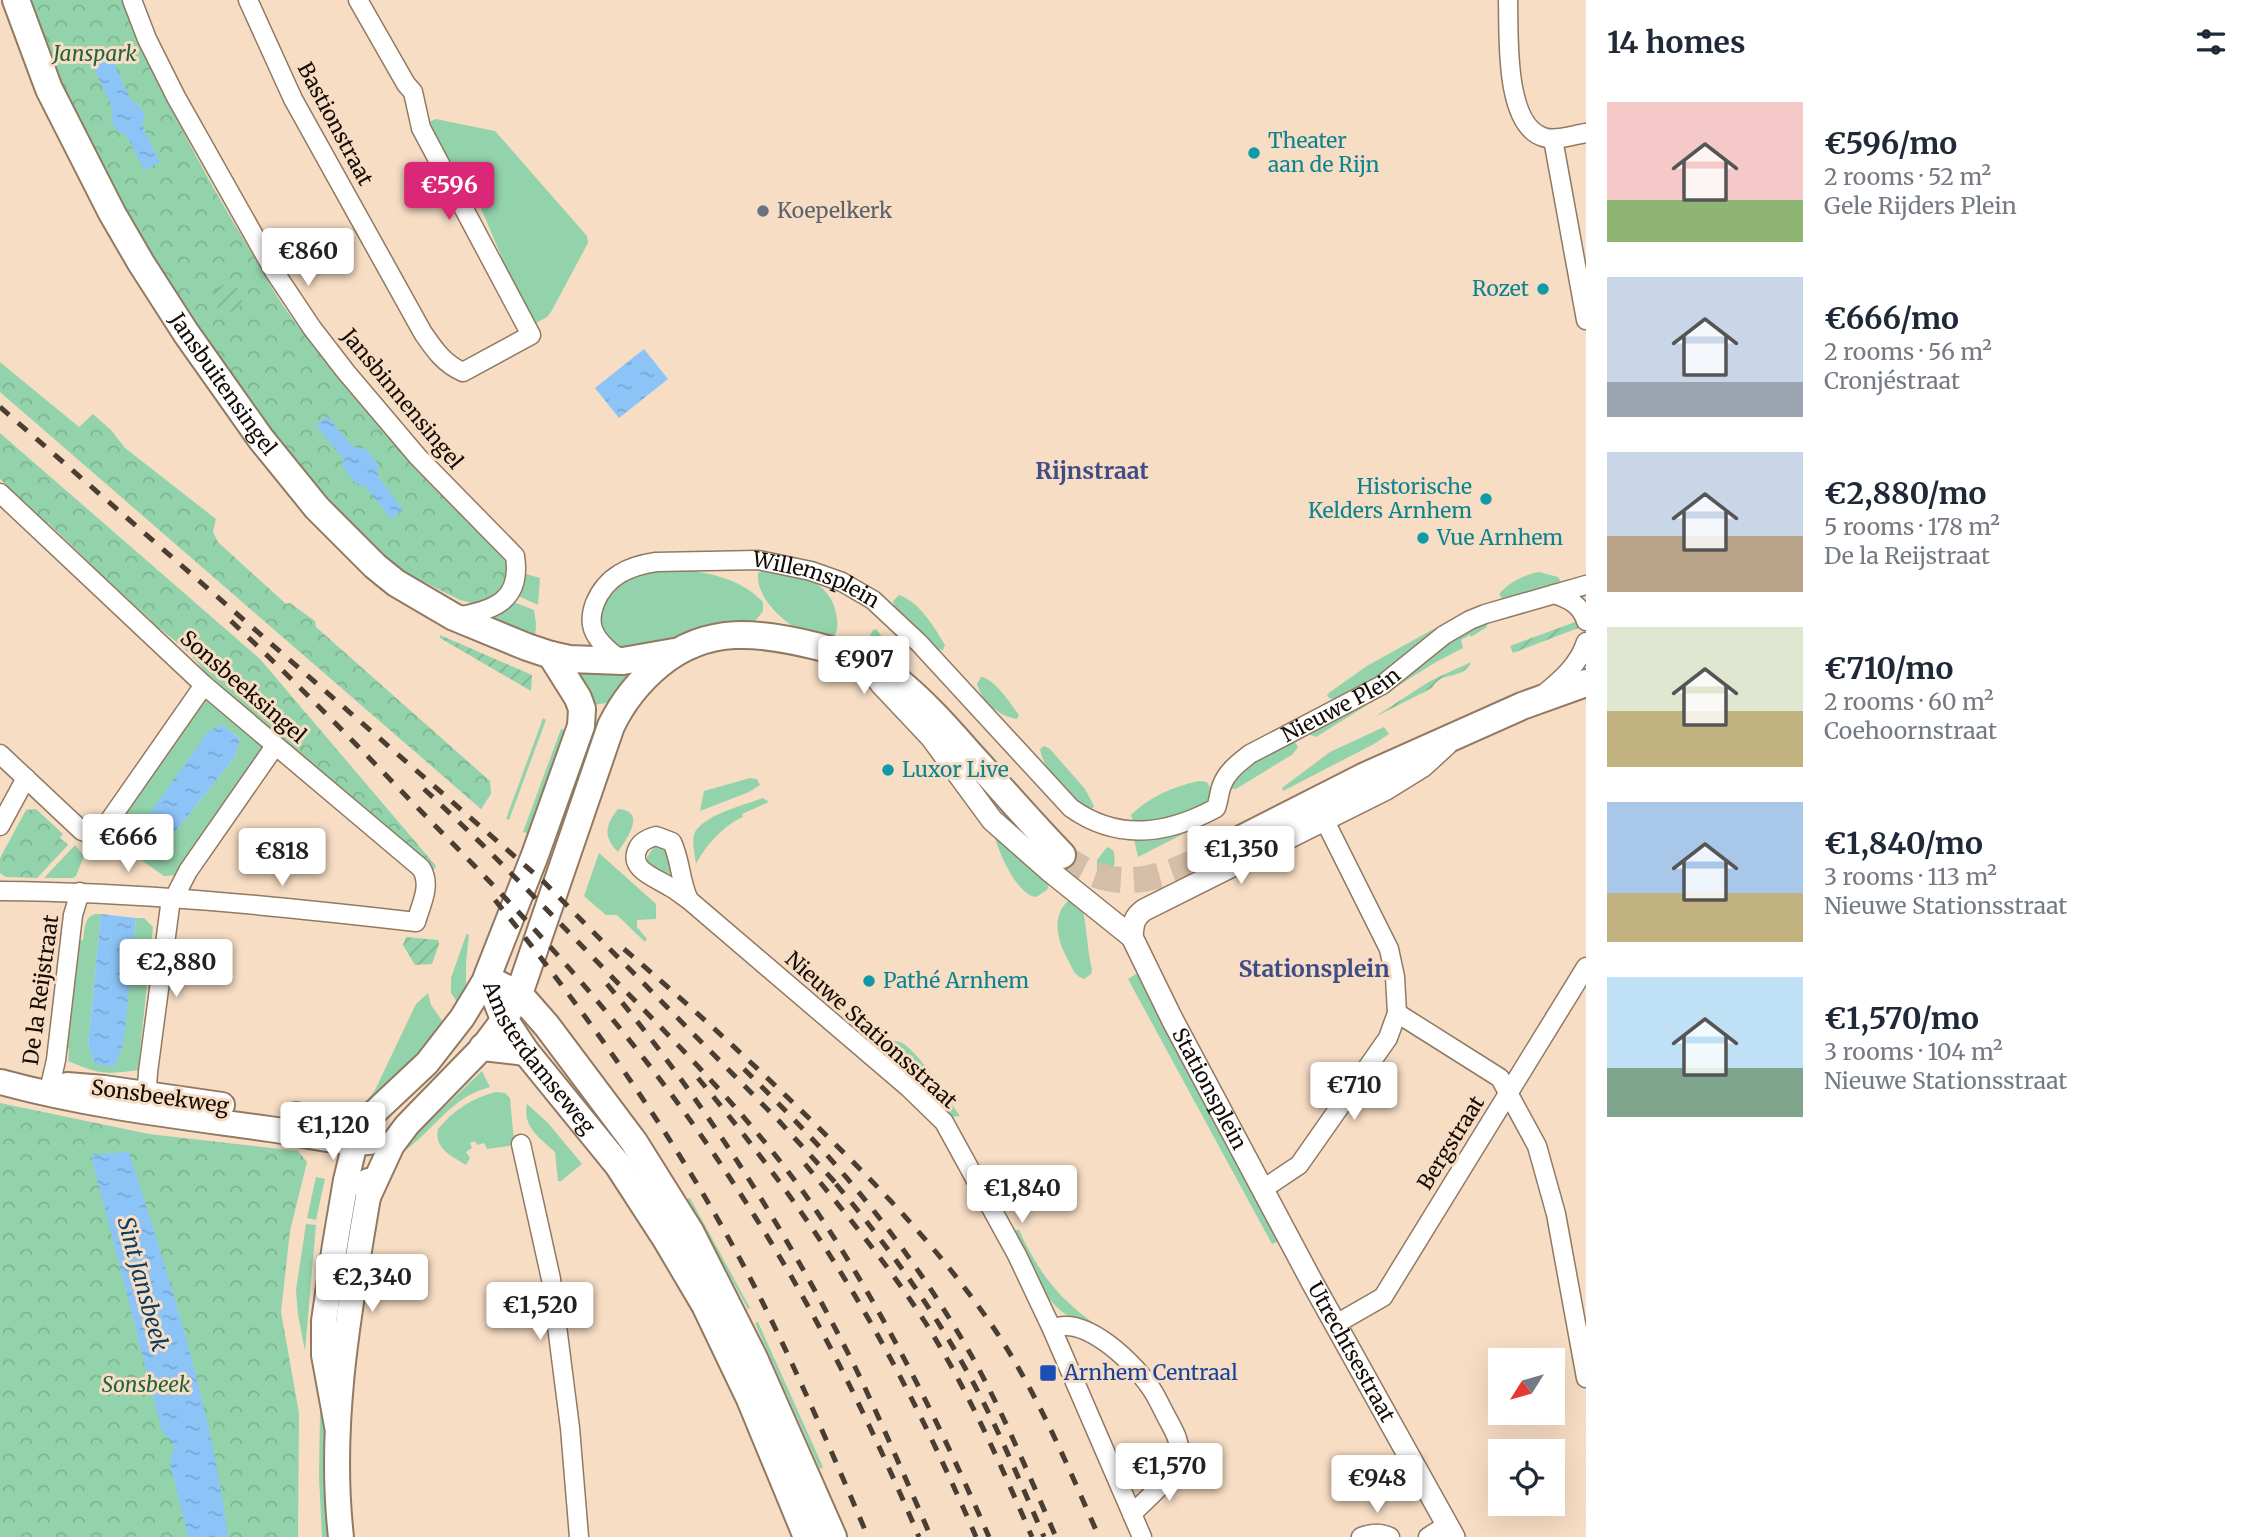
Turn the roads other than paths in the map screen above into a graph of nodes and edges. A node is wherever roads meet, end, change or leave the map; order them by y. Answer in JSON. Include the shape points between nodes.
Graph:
{"nodes":[{"id":1,"x":16,"y":0,"type":"edge"},
{"id":2,"x":132,"y":0,"type":"edge"},
{"id":3,"x":248,"y":0,"type":"edge"},
{"id":4,"x":358,"y":0,"type":"edge"},
{"id":5,"x":1507,"y":0,"type":"edge"},
{"id":6,"x":1586,"y":133,"type":"edge"},
{"id":7,"x":1553,"y":139,"type":"junction"},
{"id":8,"x":1586,"y":320,"type":"edge"},
{"id":9,"x":0,"y":493,"type":"edge"},
{"id":10,"x":1586,"y":585,"type":"edge"},
{"id":11,"x":1554,"y":594,"type":"junction"},
{"id":12,"x":454,"y":617,"type":"junction"},
{"id":13,"x":1586,"y":621,"type":"edge"},
{"id":14,"x":1586,"y":642,"type":"edge"},
{"id":15,"x":676,"y":651,"type":"junction"},
{"id":16,"x":858,"y":660,"type":"junction"},
{"id":17,"x":623,"y":661,"type":"junction"},
{"id":18,"x":562,"y":664,"type":"junction"},
{"id":19,"x":1586,"y":683,"type":"edge"},
{"id":20,"x":204,"y":685,"type":"junction"},
{"id":21,"x":1536,"y":700,"type":"junction"},
{"id":22,"x":1456,"y":736,"type":"junction"},
{"id":23,"x":275,"y":746,"type":"junction"},
{"id":24,"x":0,"y":754,"type":"edge"},
{"id":25,"x":26,"y":778,"type":"junction"},
{"id":26,"x":1324,"y":819,"type":"junction"},
{"id":27,"x":0,"y":826,"type":"edge"},
{"id":28,"x":1114,"y":828,"type":"joint"},
{"id":29,"x":1240,"y":840,"type":"tunnel mouth"},
{"id":30,"x":1062,"y":855,"type":"tunnel mouth"},
{"id":31,"x":0,"y":891,"type":"edge"},
{"id":32,"x":80,"y":892,"type":"junction"},
{"id":33,"x":174,"y":897,"type":"junction"},
{"id":34,"x":689,"y":900,"type":"dead end"},
{"id":35,"x":1132,"y":937,"type":"junction"},
{"id":36,"x":1586,"y":967,"type":"edge"},
{"id":37,"x":488,"y":977,"type":"junction"},
{"id":38,"x":519,"y":994,"type":"junction"},
{"id":39,"x":1397,"y":1013,"type":"junction"},
{"id":40,"x":504,"y":1019,"type":"junction"},
{"id":41,"x":483,"y":1046,"type":"junction"},
{"id":42,"x":526,"y":1052,"type":"junction"},
{"id":43,"x":0,"y":1082,"type":"edge"},
{"id":44,"x":49,"y":1089,"type":"junction"},
{"id":45,"x":1509,"y":1092,"type":"junction"},
{"id":46,"x":146,"y":1103,"type":"junction"},
{"id":47,"x":407,"y":1125,"type":"junction"},
{"id":48,"x":319,"y":1136,"type":"junction"},
{"id":49,"x":365,"y":1138,"type":"junction"},
{"id":50,"x":521,"y":1144,"type":"dead end"},
{"id":51,"x":348,"y":1170,"type":"junction"},
{"id":52,"x":1263,"y":1189,"type":"junction"},
{"id":53,"x":368,"y":1197,"type":"junction"},
{"id":54,"x":1290,"y":1240,"type":"joint"},
{"id":55,"x":1336,"y":1324,"type":"junction"},
{"id":56,"x":1052,"y":1329,"type":"junction"},
{"id":57,"x":1586,"y":1378,"type":"edge"},
{"id":58,"x":337,"y":1426,"type":"junction"},
{"id":59,"x":1132,"y":1514,"type":"junction"},
{"id":60,"x":1450,"y":1531,"type":"edge"},
{"id":61,"x":341,"y":1537,"type":"edge"},
{"id":62,"x":579,"y":1537,"type":"edge"},
{"id":63,"x":807,"y":1537,"type":"edge"},
{"id":64,"x":833,"y":1537,"type":"edge"},
{"id":65,"x":1142,"y":1537,"type":"edge"},
{"id":66,"x":1361,"y":1537,"type":"edge"},
{"id":67,"x":1390,"y":1537,"type":"edge"},
{"id":68,"x":1428,"y":1537,"type":"edge"}],
"edges":[{"from":1,"to":12,"type":"main road","name":"Jansbuitensingel","via":[[50,89],[112,214],[186,333],[261,439],[317,508],[375,566]]},
{"from":2,"to":12,"type":"street","name":"Jansbinnensingel","via":[[176,97],[274,271],[312,328],[418,457],[515,556],[518,573],[504,600],[486,611]]},
{"from":3,"to":4,"type":"street","name":"Bastionstraat","via":[[293,99],[423,333],[452,368],[463,372],[531,335],[421,128],[412,92]]},
{"from":5,"to":7,"type":"street","via":[[1514,102],[1533,132]]},
{"from":6,"to":7,"type":"street"},
{"from":7,"to":8,"type":"street"},
{"from":9,"to":20,"type":"street","name":"Sonsbeeksingel"},
{"from":10,"to":11,"type":"street","name":"Nieuwe Plein"},
{"from":11,"to":13,"type":"street","via":[[1577,605]]},
{"from":11,"to":28,"type":"street","name":"Nieuwe Plein","via":[[1455,628],[1382,685],[1251,754],[1226,777],[1216,808],[1181,825],[1140,831]]},
{"from":12,"to":18,"type":"main road","name":"Jansbuitensingel"},
{"from":14,"to":21,"type":"street","via":[[1569,671]]},
{"from":15,"to":16,"type":"main road","via":[[730,634],[787,640]]},
{"from":15,"to":17,"type":"main road"},
{"from":15,"to":38,"type":"main road","via":[[633,690],[611,726]]},
{"from":16,"to":30,"type":"main road","via":[[896,680],[920,701]]},
{"from":16,"to":35,"type":"street","via":[[931,737],[992,820]]},
{"from":17,"to":18,"type":"main road"},
{"from":17,"to":28,"type":"street","name":"Willemsplein","via":[[597,638],[591,620],[600,593],[626,569],[656,562],[758,560],[811,570],[842,582],[880,606],[938,662],[1071,808]]},
{"from":18,"to":37,"type":"main road","via":[[582,709],[581,726]]},
{"from":19,"to":21,"type":"main road"},
{"from":20,"to":23,"type":"street","name":"Sonsbeeksingel"},
{"from":20,"to":25,"type":"street","via":[[100,834],[82,831]]},
{"from":21,"to":22,"type":"main road"},
{"from":22,"to":26,"type":"street","via":[[1395,784]]},
{"from":22,"to":29,"type":"main road"},
{"from":23,"to":33,"type":"street"},
{"from":23,"to":33,"type":"street","name":"Sonsbeeksingel","via":[[421,868],[427,883],[416,922]]},
{"from":24,"to":25,"type":"street"},
{"from":25,"to":27,"type":"street"},
{"from":26,"to":35,"type":"street","via":[[1136,916]]},
{"from":26,"to":39,"type":"street","via":[[1389,949]]},
{"from":31,"to":32,"type":"street"},
{"from":32,"to":33,"type":"street"},
{"from":32,"to":44,"type":"street","name":"De la Reijstraat"},
{"from":33,"to":46,"type":"street","via":[[167,915]]},
{"from":34,"to":56,"type":"street","name":"Nieuwe Stationsstraat","via":[[944,1122]]},
{"from":35,"to":52,"type":"street","name":"Stationsplein"},
{"from":36,"to":45,"type":"street","name":"Bergstraat"},
{"from":37,"to":38,"type":"main road","name":"Amsterdamseweg"},
{"from":37,"to":40,"type":"main road","name":"Amsterdamseweg"},
{"from":37,"to":49,"type":"main road","via":[[462,1018]]},
{"from":38,"to":40,"type":"main road"},
{"from":38,"to":64,"type":"main road","name":"Amsterdamseweg","via":[[634,1142],[691,1233],[754,1358]]},
{"from":39,"to":45,"type":"street","via":[[1500,1078]]},
{"from":39,"to":52,"type":"street","via":[[1388,1038],[1299,1165]]},
{"from":40,"to":41,"type":"main road"},
{"from":40,"to":42,"type":"main road","name":"Amsterdamseweg"},
{"from":41,"to":42,"type":"main road"},
{"from":41,"to":47,"type":"main road"},
{"from":42,"to":63,"type":"main road","name":"Amsterdamseweg","via":[[618,1165],[692,1283],[750,1399]]},
{"from":43,"to":44,"type":"main road","name":"Sonsbeekweg"},
{"from":44,"to":46,"type":"main road","name":"Sonsbeekweg"},
{"from":45,"to":55,"type":"street","name":"Bergstraat","via":[[1383,1297]]},
{"from":45,"to":57,"type":"street","via":[[1537,1146],[1556,1214]]},
{"from":46,"to":48,"type":"main road","name":"Sonsbeekweg"},
{"from":46,"to":49,"type":"main road","name":"Sonsbeekweg"},
{"from":47,"to":49,"type":"main road"},
{"from":47,"to":53,"type":"main road","via":[[391,1145]]},
{"from":48,"to":49,"type":"main road","name":"Sonsbeekweg"},
{"from":48,"to":51,"type":"main road","via":[[338,1152]]},
{"from":49,"to":51,"type":"main road"},
{"from":49,"to":53,"type":"main road"},
{"from":50,"to":62,"type":"street","via":[[551,1279]]},
{"from":51,"to":58,"type":"main road","via":[[323,1343]]},
{"from":52,"to":54,"type":"street","name":"Stationsplein"},
{"from":53,"to":58,"type":"main road","via":[[342,1361]]},
{"from":54,"to":55,"type":"street","name":"Utrechtsestraat"},
{"from":55,"to":60,"type":"street","name":"Utrechtsestraat"},
{"from":56,"to":59,"type":"street","name":"Nieuwe Stationsstraat"},
{"from":56,"to":59,"type":"street","via":[[1070,1324],[1084,1329],[1126,1359],[1153,1391],[1177,1438],[1175,1468]]},
{"from":58,"to":61,"type":"main road"},
{"from":59,"to":65,"type":"street","name":"Nieuwe Stationsstraat"},
{"from":60,"to":68,"type":"street"},
{"from":66,"to":67,"type":"street"}]}
